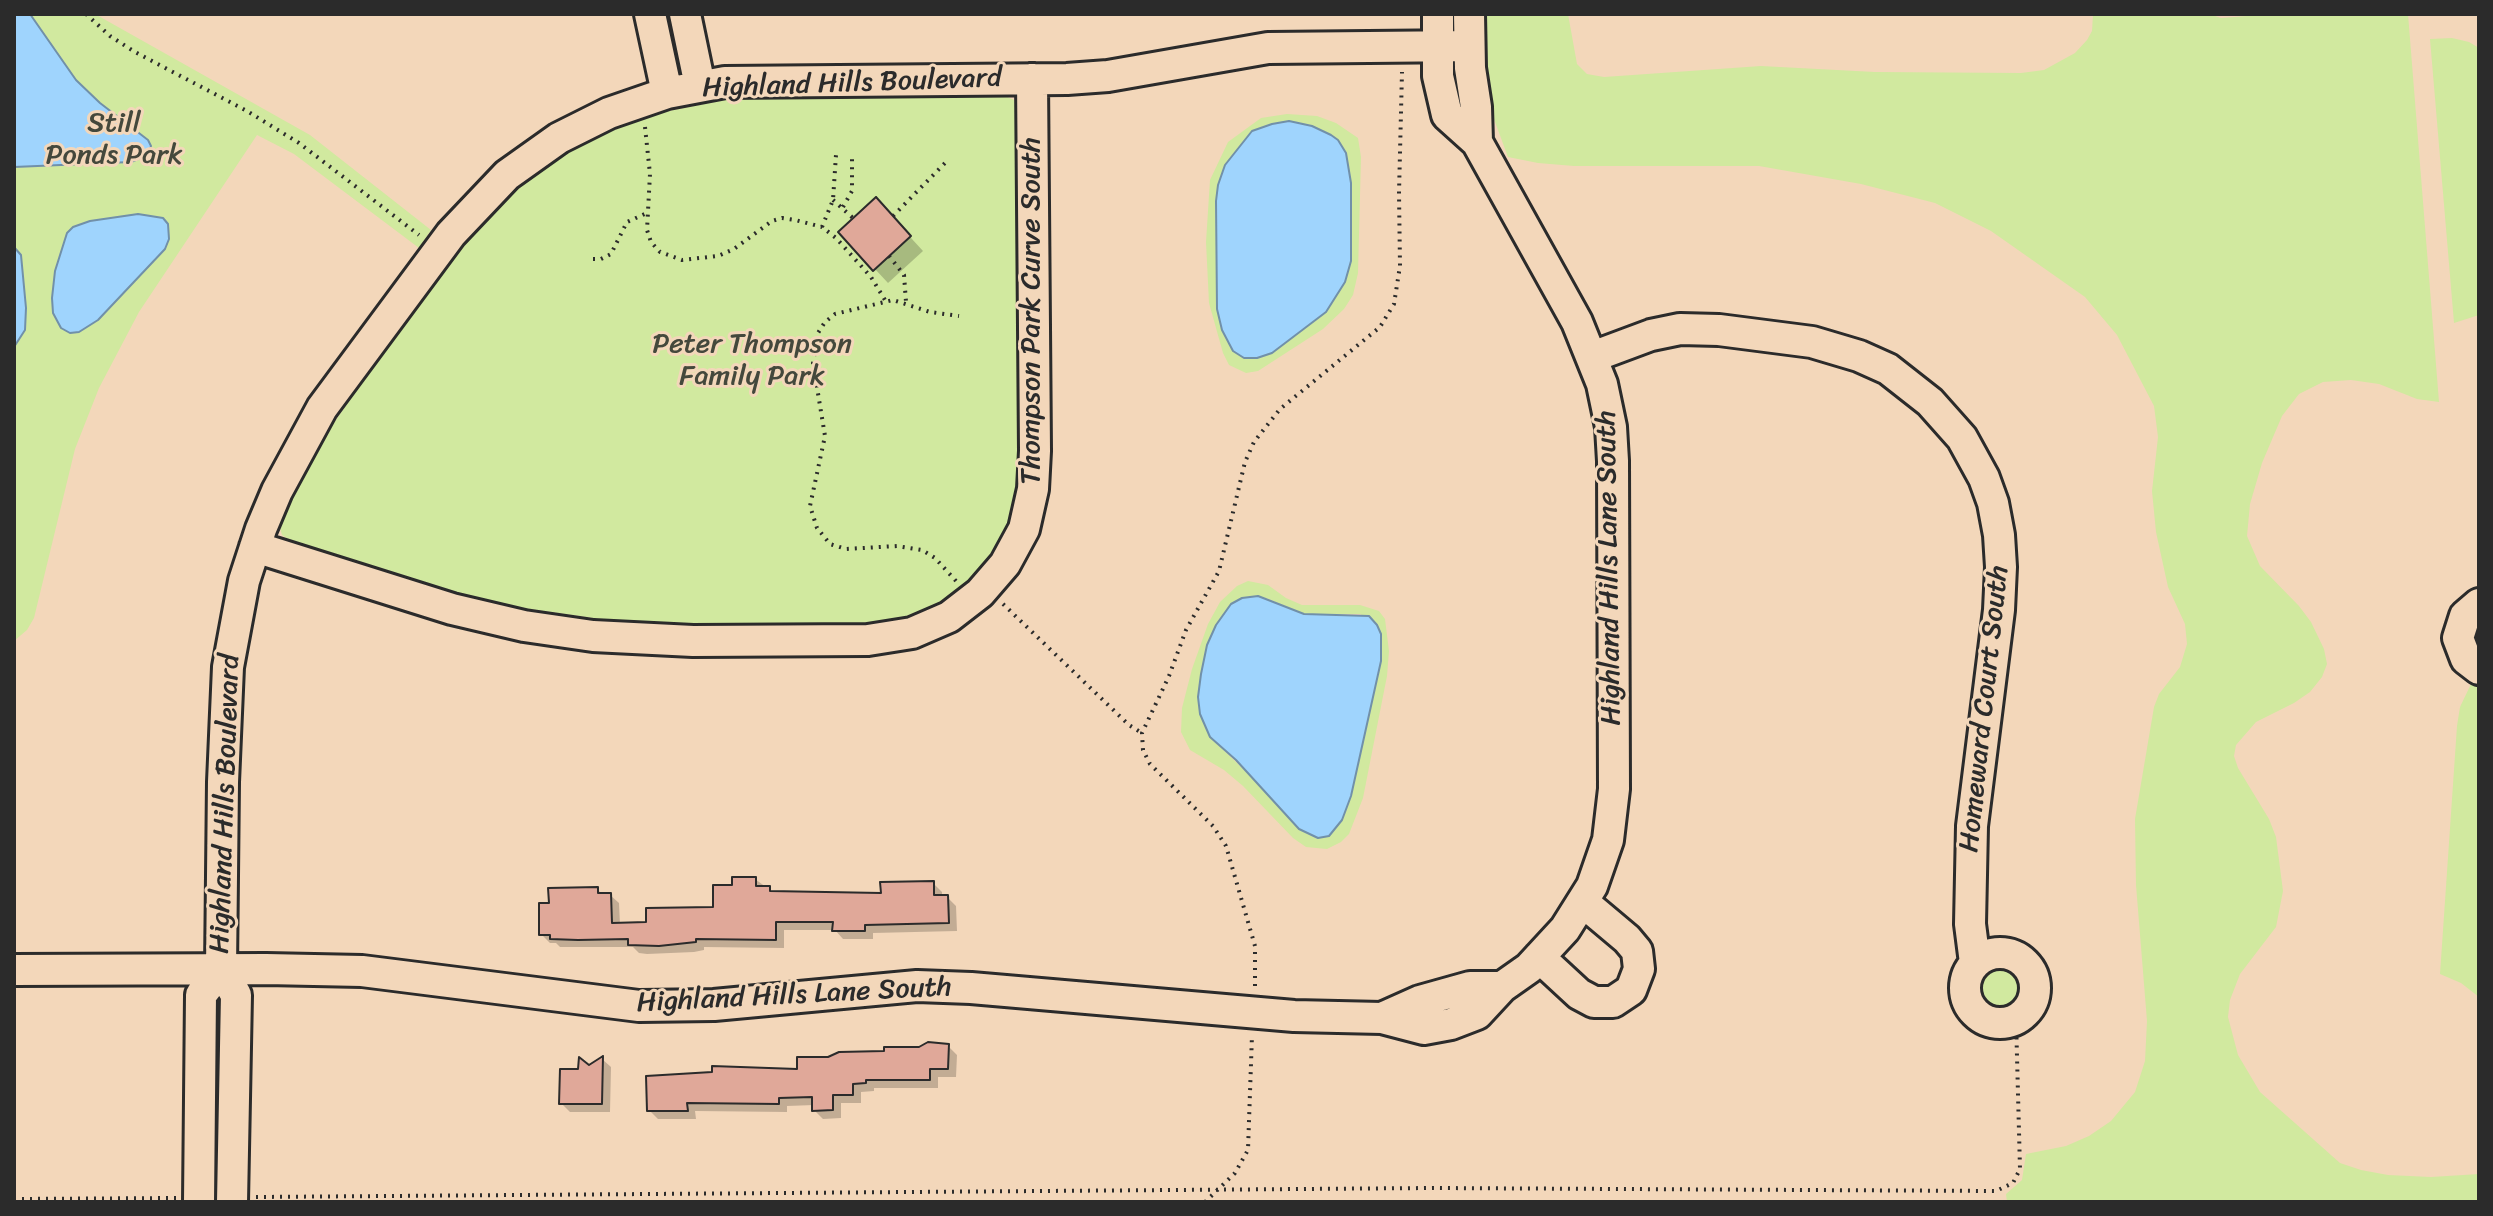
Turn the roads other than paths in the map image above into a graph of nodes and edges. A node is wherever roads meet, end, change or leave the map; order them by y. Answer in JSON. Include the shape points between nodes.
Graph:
{"nodes":[{"id":1,"x":650,"y":14,"type":"edge"},
{"id":2,"x":685,"y":14,"type":"edge"},
{"id":3,"x":1438,"y":14,"type":"edge"},
{"id":4,"x":1469,"y":14,"type":"edge"},
{"id":5,"x":1436,"y":46,"type":"junction"},
{"id":6,"x":1469,"y":46,"type":"junction"},
{"id":7,"x":1032,"y":79,"type":"junction"},
{"id":8,"x":700,"y":86,"type":"junction"},
{"id":9,"x":667,"y":93,"type":"junction"},
{"id":10,"x":1477,"y":142,"type":"junction"},
{"id":11,"x":1592,"y":357,"type":"junction"},
{"id":12,"x":255,"y":547,"type":"junction"},
{"id":13,"x":2479,"y":604,"type":"edge"},
{"id":14,"x":2479,"y":669,"type":"edge"},
{"id":15,"x":1583,"y":902,"type":"junction"},
{"id":16,"x":1539,"y":957,"type":"junction"},
{"id":17,"x":1975,"y":963,"type":"junction"},
{"id":18,"x":221,"y":969,"type":"junction"},
{"id":19,"x":14,"y":970,"type":"edge"},
{"id":20,"x":199,"y":1202,"type":"edge"},
{"id":21,"x":232,"y":1202,"type":"edge"}],
"edges":[{"from":1,"to":9,"type":"street"},
{"from":2,"to":8,"type":"street"},
{"from":3,"to":5,"type":"street","name":"Highland Hills Lane South"},
{"from":4,"to":6,"type":"street","name":"Highland Hills Lane South"},
{"from":5,"to":6,"type":"street","name":"Highland Hills Boulevard"},
{"from":5,"to":7,"type":"street","name":"Highland Hills Boulevard","via":[[1268,48],[1108,76]]},
{"from":5,"to":10,"type":"street","name":"Highland Hills Lane South","via":[[1447,115]]},
{"from":6,"to":10,"type":"street","name":"Highland Hills Lane South"},
{"from":7,"to":8,"type":"street","name":"Highland Hills Boulevard","via":[[776,80]]},
{"from":7,"to":12,"type":"street","name":"Thompson Park Curve South","via":[[1033,489],[1015,550],[980,593],[949,617],[912,633],[868,640],[723,642],[593,636],[452,609]]},
{"from":8,"to":9,"type":"street","name":"Highland Hills Boulevard"},
{"from":9,"to":12,"type":"street","name":"Highland Hills Boulevard","via":[[599,118],[541,149],[483,197],[322,408],[286,473]]},
{"from":10,"to":11,"type":"street","name":"Highland Hills Lane South","via":[[1563,294]]},
{"from":11,"to":15,"type":"street","name":"Highland Hills Lane South","via":[[1607,401],[1613,461],[1614,789],[1606,849]]},
{"from":11,"to":17,"type":"street","name":"Homeward Court South","via":[[1680,329],[1819,343],[1902,378],[1962,438],[1993,503],[2001,567],[1972,826],[1970,924]]},
{"from":12,"to":18,"type":"street","name":"Highland Hills Boulevard","via":[[237,611],[226,684]]},
{"from":13,"to":14,"type":"street","via":[[2465,616],[2458,638],[2466,659]]},
{"from":15,"to":16,"type":"street","name":"Highland Hills Lane South"},
{"from":15,"to":16,"type":"street","via":[[1637,951],[1639,969],[1631,990],[1613,1002],[1594,1002]]},
{"from":16,"to":18,"type":"street","name":"Highland Hills Lane South","via":[[1502,987],[1470,987],[1382,1018],[1294,1016],[917,986],[714,1005],[639,1006],[362,971]]},
{"from":17,"to":17,"type":"street","name":"Homeward Court South","via":[[2005,953],[2031,972],[2031,1003],[2016,1019],[1984,1019],[1968,1003],[1965,982]]},
{"from":18,"to":19,"type":"street","name":"Highland Hills Lane South"},
{"from":18,"to":20,"type":"street","name":"Highland Hills Boulevard","via":[[201,995]]},
{"from":18,"to":21,"type":"street","name":"Highland Hills Boulevard","via":[[236,995]]}]}
